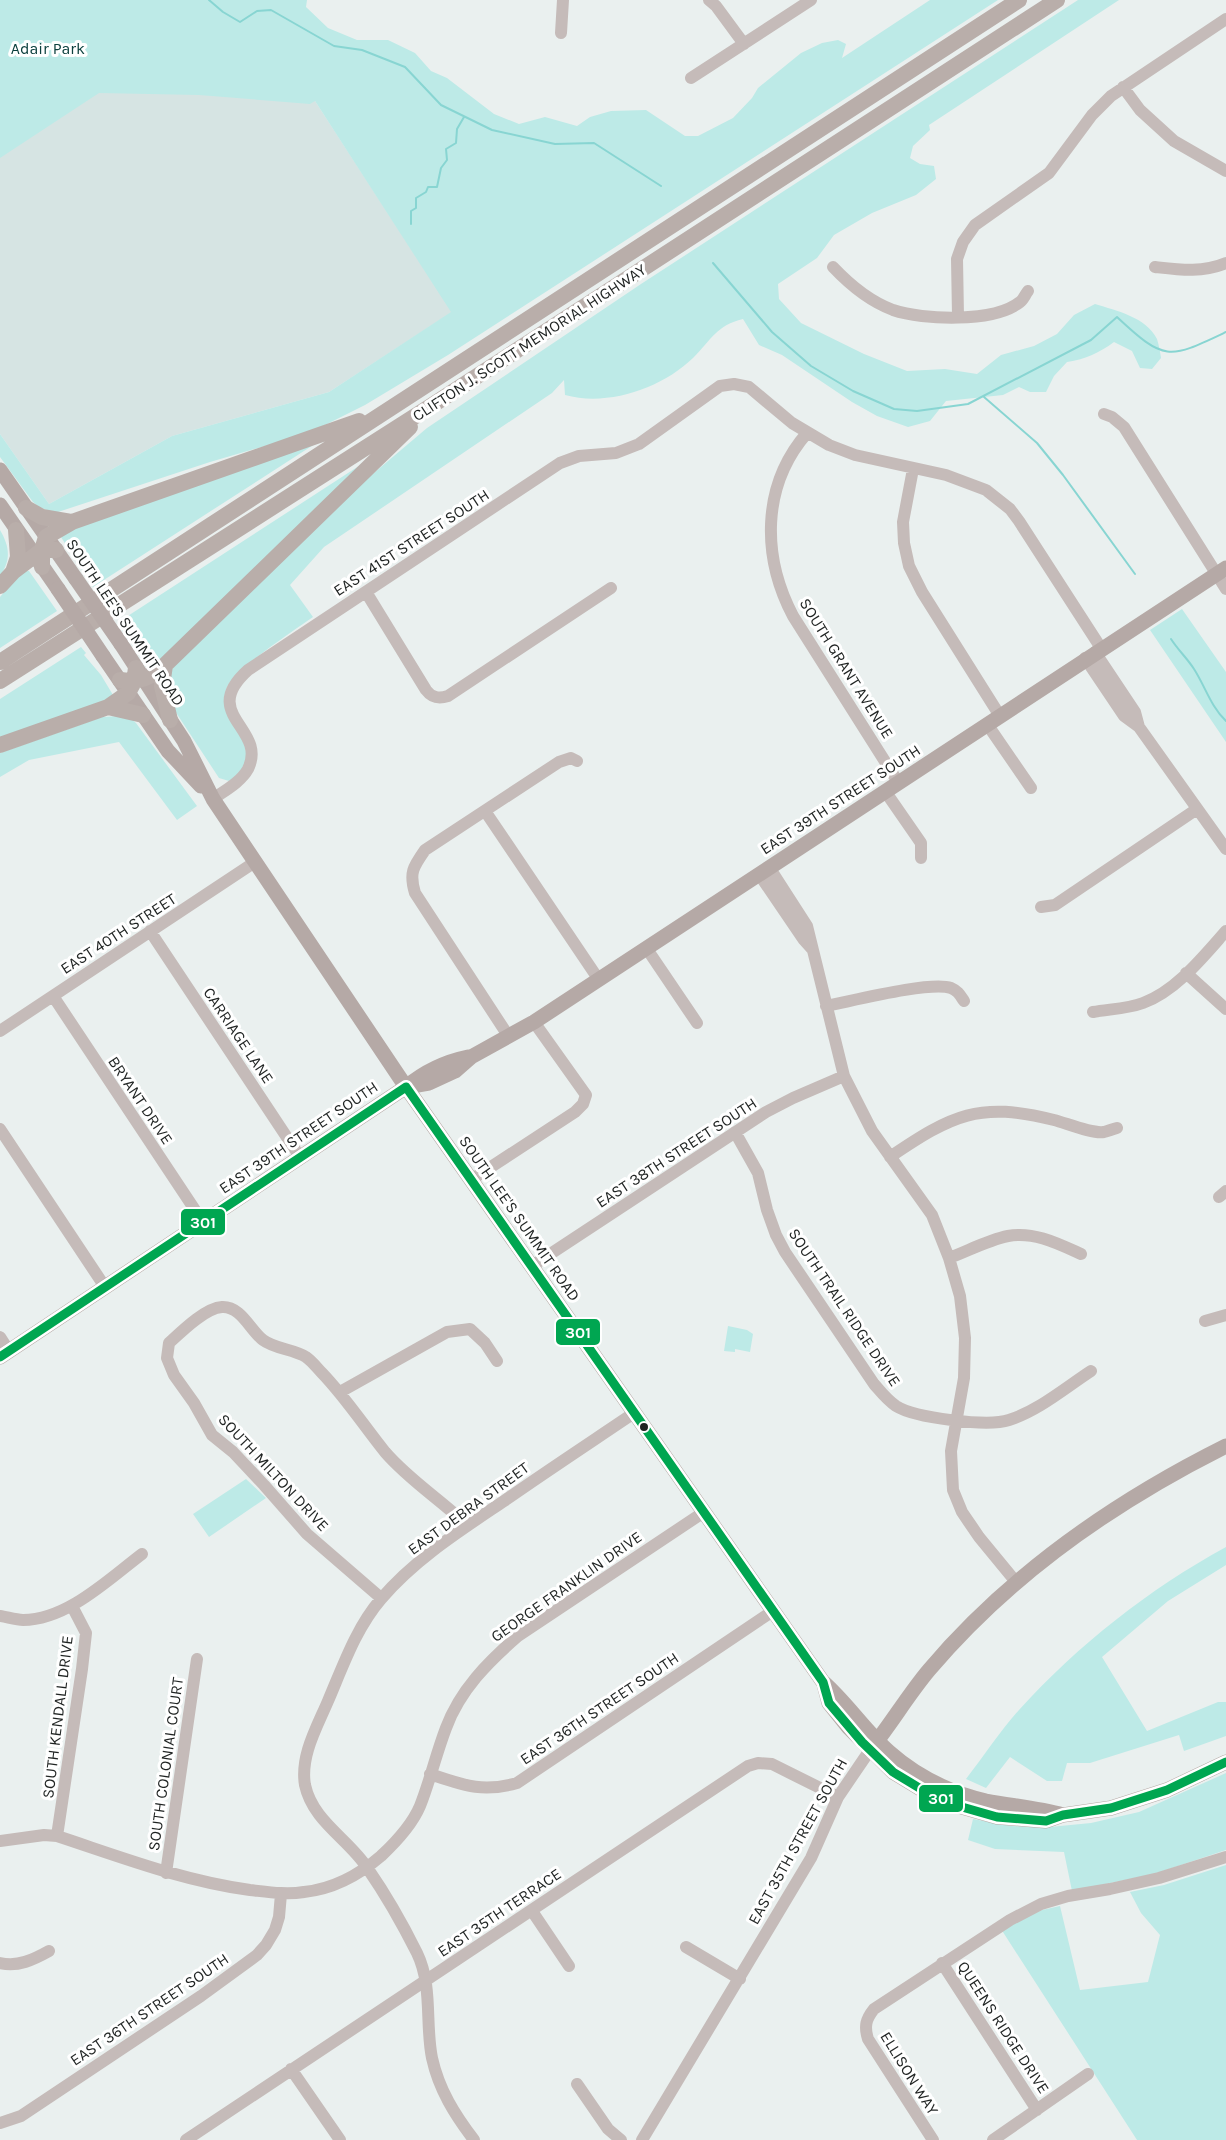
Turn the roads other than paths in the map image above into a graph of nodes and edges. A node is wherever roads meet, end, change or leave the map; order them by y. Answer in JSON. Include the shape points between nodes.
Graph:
{"nodes":[{"id":1,"x":563,"y":0,"type":"edge"},
{"id":2,"x":710,"y":0,"type":"edge"},
{"id":3,"x":811,"y":0,"type":"edge"},
{"id":4,"x":1019,"y":0,"type":"edge"},
{"id":5,"x":1057,"y":0,"type":"edge"},
{"id":6,"x":1226,"y":19,"type":"edge"},
{"id":7,"x":561,"y":33,"type":"dead end"},
{"id":8,"x":744,"y":44,"type":"junction"},
{"id":9,"x":691,"y":78,"type":"dead end"},
{"id":10,"x":1123,"y":87,"type":"junction"},
{"id":11,"x":1226,"y":171,"type":"edge"},
{"id":12,"x":1226,"y":263,"type":"edge"},
{"id":13,"x":833,"y":267,"type":"dead end"},
{"id":14,"x":1155,"y":267,"type":"dead end"},
{"id":15,"x":1028,"y":291,"type":"dead end"},
{"id":16,"x":958,"y":316,"type":"junction"},
{"id":17,"x":431,"y":406,"type":"junction"},
{"id":18,"x":383,"y":413,"type":"junction"},
{"id":19,"x":1104,"y":414,"type":"dead end"},
{"id":20,"x":807,"y":433,"type":"junction"},
{"id":21,"x":913,"y":469,"type":"junction"},
{"id":22,"x":0,"y":470,"type":"edge"},
{"id":23,"x":0,"y":505,"type":"edge"},
{"id":24,"x":26,"y":508,"type":"junction"},
{"id":25,"x":72,"y":522,"type":"junction"},
{"id":26,"x":16,"y":530,"type":"junction"},
{"id":27,"x":44,"y":552,"type":"junction"},
{"id":28,"x":1221,"y":571,"type":"edge"},
{"id":29,"x":13,"y":572,"type":"junction"},
{"id":30,"x":0,"y":585,"type":"edge"},
{"id":31,"x":611,"y":588,"type":"dead end"},
{"id":32,"x":1226,"y":589,"type":"edge"},
{"id":33,"x":366,"y":591,"type":"junction"},
{"id":34,"x":1094,"y":653,"type":"junction"},
{"id":35,"x":0,"y":662,"type":"edge"},
{"id":36,"x":165,"y":665,"type":"junction"},
{"id":37,"x":132,"y":680,"type":"junction"},
{"id":38,"x":0,"y":681,"type":"edge"},
{"id":39,"x":108,"y":707,"type":"junction"},
{"id":40,"x":143,"y":715,"type":"junction"},
{"id":41,"x":170,"y":720,"type":"junction"},
{"id":42,"x":994,"y":720,"type":"junction"},
{"id":43,"x":0,"y":745,"type":"edge"},
{"id":44,"x":577,"y":761,"type":"dead end"},
{"id":45,"x":898,"y":782,"type":"junction"},
{"id":46,"x":1031,"y":788,"type":"dead end"},
{"id":47,"x":885,"y":791,"type":"junction"},
{"id":48,"x":213,"y":799,"type":"junction"},
{"id":49,"x":1197,"y":809,"type":"junction"},
{"id":50,"x":485,"y":811,"type":"junction"},
{"id":51,"x":1226,"y":849,"type":"edge"},
{"id":52,"x":921,"y":858,"type":"dead end"},
{"id":53,"x":255,"y":862,"type":"junction"},
{"id":54,"x":764,"y":871,"type":"junction"},
{"id":55,"x":1041,"y":907,"type":"dead end"},
{"id":56,"x":150,"y":931,"type":"junction"},
{"id":57,"x":1226,"y":931,"type":"edge"},
{"id":58,"x":647,"y":949,"type":"junction"},
{"id":59,"x":1186,"y":973,"type":"junction"},
{"id":60,"x":599,"y":980,"type":"junction"},
{"id":61,"x":53,"y":996,"type":"junction"},
{"id":62,"x":964,"y":1001,"type":"dead end"},
{"id":63,"x":826,"y":1006,"type":"junction"},
{"id":64,"x":1226,"y":1009,"type":"edge"},
{"id":65,"x":1093,"y":1012,"type":"dead end"},
{"id":66,"x":534,"y":1022,"type":"junction"},
{"id":67,"x":697,"y":1023,"type":"dead end"},
{"id":68,"x":0,"y":1031,"type":"edge"},
{"id":69,"x":509,"y":1036,"type":"junction"},
{"id":70,"x":844,"y":1076,"type":"junction"},
{"id":71,"x":406,"y":1087,"type":"junction"},
{"id":72,"x":1117,"y":1128,"type":"dead end"},
{"id":73,"x":0,"y":1129,"type":"edge"},
{"id":74,"x":735,"y":1132,"type":"junction"},
{"id":75,"x":300,"y":1156,"type":"junction"},
{"id":76,"x":890,"y":1157,"type":"junction"},
{"id":77,"x":471,"y":1180,"type":"junction"},
{"id":78,"x":203,"y":1222,"type":"junction"},
{"id":79,"x":1081,"y":1254,"type":"dead end"},
{"id":80,"x":949,"y":1258,"type":"junction"},
{"id":81,"x":532,"y":1266,"type":"junction"},
{"id":82,"x":105,"y":1287,"type":"junction"},
{"id":83,"x":1226,"y":1315,"type":"edge"},
{"id":84,"x":1205,"y":1321,"type":"dead end"},
{"id":85,"x":0,"y":1337,"type":"edge"},
{"id":86,"x":5,"y":1354,"type":"edge"},
{"id":87,"x":497,"y":1360,"type":"dead end"},
{"id":88,"x":1091,"y":1371,"type":"dead end"},
{"id":89,"x":340,"y":1392,"type":"junction"},
{"id":90,"x":634,"y":1413,"type":"junction"},
{"id":91,"x":957,"y":1420,"type":"junction"},
{"id":92,"x":1226,"y":1446,"type":"edge"},
{"id":93,"x":704,"y":1512,"type":"junction"},
{"id":94,"x":467,"y":1525,"type":"junction"},
{"id":95,"x":142,"y":1554,"type":"dead end"},
{"id":96,"x":1016,"y":1582,"type":"junction"},
{"id":97,"x":381,"y":1598,"type":"junction"},
{"id":98,"x":72,"y":1606,"type":"junction"},
{"id":99,"x":773,"y":1611,"type":"junction"},
{"id":100,"x":0,"y":1616,"type":"edge"},
{"id":101,"x":197,"y":1659,"type":"dead end"},
{"id":102,"x":873,"y":1746,"type":"junction"},
{"id":103,"x":1226,"y":1762,"type":"edge"},
{"id":104,"x":430,"y":1774,"type":"junction"},
{"id":105,"x":838,"y":1797,"type":"junction"},
{"id":106,"x":57,"y":1836,"type":"junction"},
{"id":107,"x":0,"y":1841,"type":"edge"},
{"id":108,"x":1226,"y":1857,"type":"edge"},
{"id":109,"x":368,"y":1867,"type":"junction"},
{"id":110,"x":166,"y":1873,"type":"junction"},
{"id":111,"x":281,"y":1894,"type":"junction"},
{"id":112,"x":532,"y":1911,"type":"junction"},
{"id":113,"x":686,"y":1947,"type":"dead end"},
{"id":114,"x":49,"y":1951,"type":"dead end"},
{"id":115,"x":0,"y":1963,"type":"edge"},
{"id":116,"x":942,"y":1963,"type":"junction"},
{"id":117,"x":569,"y":1966,"type":"dead end"},
{"id":118,"x":740,"y":1979,"type":"junction"},
{"id":119,"x":424,"y":1982,"type":"junction"},
{"id":120,"x":291,"y":2069,"type":"junction"},
{"id":121,"x":1088,"y":2074,"type":"dead end"},
{"id":122,"x":577,"y":2084,"type":"dead end"},
{"id":123,"x":1037,"y":2110,"type":"junction"},
{"id":124,"x":0,"y":2123,"type":"edge"},
{"id":125,"x":186,"y":2140,"type":"edge"},
{"id":126,"x":340,"y":2140,"type":"edge"},
{"id":127,"x":474,"y":2140,"type":"edge"},
{"id":128,"x":621,"y":2140,"type":"edge"},
{"id":129,"x":642,"y":2140,"type":"edge"},
{"id":130,"x":933,"y":2140,"type":"edge"},
{"id":131,"x":993,"y":2140,"type":"edge"}],
"edges":[{"from":1,"to":7,"type":"street"},
{"from":2,"to":8,"type":"street"},
{"from":3,"to":8,"type":"street"},
{"from":4,"to":18,"type":"highway","name":"CLIFTON J. SCOTT MEMORIAL HIGHWAY"},
{"from":5,"to":17,"type":"highway","name":"CLIFTON J. SCOTT MEMORIAL HIGHWAY"},
{"from":6,"to":10,"type":"street"},
{"from":8,"to":9,"type":"street"},
{"from":10,"to":11,"type":"street","via":[[1140,110],[1174,141]]},
{"from":10,"to":16,"type":"street","via":[[1092,115],[1049,173],[975,225],[957,259]]},
{"from":12,"to":14,"type":"street","via":[[1190,272]]},
{"from":13,"to":16,"type":"street","via":[[861,292],[893,309],[925,317]]},
{"from":15,"to":16,"type":"street","via":[[1022,301],[997,313]]},
{"from":17,"to":36,"type":"highway"},
{"from":17,"to":38,"type":"highway","name":"CLIFTON J. SCOTT MEMORIAL HIGHWAY"},
{"from":18,"to":25,"type":"highway"},
{"from":18,"to":35,"type":"highway","name":"CLIFTON J. SCOTT MEMORIAL HIGHWAY"},
{"from":19,"to":28,"type":"street","via":[[1124,427]]},
{"from":20,"to":21,"type":"street","via":[[855,455]]},
{"from":20,"to":33,"type":"street","name":"EAST 41ST STREET SOUTH","via":[[749,387],[720,386],[639,444],[616,453],[579,456],[560,463]]},
{"from":20,"to":45,"type":"street","name":"SOUTH GRANT AVENUE","via":[[787,460],[775,497],[770,538],[776,576],[793,616]]},
{"from":21,"to":34,"type":"street","via":[[965,481],[986,490],[1010,509],[1037,547]]},
{"from":21,"to":42,"type":"street","via":[[903,522],[909,566]]},
{"from":22,"to":24,"type":"main road","name":"SOUTH LEE'S SUMMIT ROAD"},
{"from":23,"to":26,"type":"main road","name":"SOUTH LEE'S SUMMIT ROAD"},
{"from":24,"to":25,"type":"highway","via":[[42,517]]},
{"from":24,"to":27,"type":"main road","name":"SOUTH LEE'S SUMMIT ROAD"},
{"from":25,"to":27,"type":"highway"},
{"from":26,"to":27,"type":"main road","name":"SOUTH LEE'S SUMMIT ROAD"},
{"from":26,"to":29,"type":"highway","via":[[18,557]]},
{"from":27,"to":29,"type":"highway"},
{"from":27,"to":37,"type":"main road","name":"SOUTH LEE'S SUMMIT ROAD","bridge":true,"via":[[58,590],[104,656]]},
{"from":27,"to":37,"type":"main road","name":"SOUTH LEE'S SUMMIT ROAD","bridge":true,"via":[[76,579],[121,644]]},
{"from":28,"to":32,"type":"street"},
{"from":28,"to":34,"type":"main road","name":"EAST 39TH STREET SOUTH"},
{"from":29,"to":30,"type":"highway"},
{"from":31,"to":33,"type":"street","via":[[440,698],[426,690]]},
{"from":33,"to":48,"type":"street","name":"EAST 41ST STREET SOUTH","via":[[237,680],[229,694],[230,708],[249,741],[250,760],[241,778]]},
{"from":34,"to":42,"type":"main road","name":"EAST 39TH STREET SOUTH"},
{"from":34,"to":49,"type":"street","via":[[1124,716],[1139,727]]},
{"from":36,"to":37,"type":"highway"},
{"from":36,"to":41,"type":"highway","via":[[162,686]]},
{"from":37,"to":39,"type":"highway"},
{"from":37,"to":40,"type":"main road","name":"SOUTH LEE'S SUMMIT ROAD"},
{"from":37,"to":41,"type":"main road","name":"SOUTH LEE'S SUMMIT ROAD"},
{"from":39,"to":40,"type":"highway"},
{"from":39,"to":43,"type":"highway"},
{"from":40,"to":48,"type":"main road","name":"SOUTH LEE'S SUMMIT ROAD","via":[[168,751]]},
{"from":41,"to":48,"type":"main road","name":"SOUTH LEE'S SUMMIT ROAD"},
{"from":42,"to":45,"type":"main road","name":"EAST 39TH STREET SOUTH"},
{"from":42,"to":46,"type":"street"},
{"from":44,"to":50,"type":"street","via":[[571,758],[559,762]]},
{"from":45,"to":47,"type":"main road","name":"EAST 39TH STREET SOUTH"},
{"from":47,"to":52,"type":"street","via":[[921,843]]},
{"from":47,"to":54,"type":"main road","name":"EAST 39TH STREET SOUTH"},
{"from":48,"to":53,"type":"main road","name":"SOUTH LEE'S SUMMIT ROAD"},
{"from":49,"to":51,"type":"street"},
{"from":49,"to":55,"type":"street","via":[[1055,905]]},
{"from":50,"to":60,"type":"street"},
{"from":50,"to":69,"type":"street","via":[[424,850],[411,879],[415,893]]},
{"from":53,"to":56,"type":"street","name":"EAST 40TH STREET"},
{"from":53,"to":71,"type":"main road","name":"SOUTH LEE'S SUMMIT ROAD"},
{"from":54,"to":58,"type":"main road","name":"EAST 39TH STREET SOUTH"},
{"from":54,"to":63,"type":"street","via":[[784,913],[813,950]]},
{"from":56,"to":61,"type":"street","name":"EAST 40TH STREET"},
{"from":56,"to":75,"type":"street","name":"CARRIAGE LANE"},
{"from":57,"to":59,"type":"street"},
{"from":58,"to":60,"type":"main road","name":"EAST 39TH STREET SOUTH"},
{"from":58,"to":67,"type":"street"},
{"from":59,"to":64,"type":"street"},
{"from":59,"to":65,"type":"street","via":[[1164,992],[1141,1004]]},
{"from":60,"to":66,"type":"main road","name":"EAST 39TH STREET SOUTH"},
{"from":61,"to":68,"type":"street","name":"EAST 40TH STREET"},
{"from":61,"to":78,"type":"street","name":"BRYANT DRIVE"},
{"from":62,"to":63,"type":"street","via":[[947,987],[921,988]]},
{"from":63,"to":70,"type":"street"},
{"from":66,"to":69,"type":"main road","name":"EAST 39TH STREET SOUTH"},
{"from":66,"to":77,"type":"street","via":[[586,1095],[583,1104]]},
{"from":69,"to":71,"type":"main road","name":"EAST 39TH STREET SOUTH","via":[[471,1057],[450,1061],[422,1074]]},
{"from":70,"to":74,"type":"street","name":"EAST 38TH STREET SOUTH","via":[[792,1098]]},
{"from":70,"to":76,"type":"street"},
{"from":71,"to":75,"type":"main road","name":"EAST 39TH STREET SOUTH"},
{"from":71,"to":77,"type":"main road","name":"SOUTH LEE'S SUMMIT ROAD"},
{"from":72,"to":76,"type":"street","via":[[1102,1133],[1024,1113],[980,1112],[934,1128]]},
{"from":73,"to":82,"type":"street"},
{"from":74,"to":81,"type":"street","name":"EAST 38TH STREET SOUTH"},
{"from":74,"to":91,"type":"street","name":"SOUTH TRAIL RIDGE DRIVE","via":[[758,1173],[767,1210],[785,1252],[884,1397],[915,1414]]},
{"from":75,"to":78,"type":"main road","name":"EAST 39TH STREET SOUTH"},
{"from":76,"to":80,"type":"street","via":[[932,1215]]},
{"from":77,"to":81,"type":"main road","name":"SOUTH LEE'S SUMMIT ROAD"},
{"from":78,"to":82,"type":"main road","name":"EAST 39TH STREET SOUTH"},
{"from":79,"to":80,"type":"street","via":[[1054,1242],[1008,1236]]},
{"from":80,"to":91,"type":"street","via":[[960,1296],[965,1338]]},
{"from":81,"to":90,"type":"main road","name":"SOUTH LEE'S SUMMIT ROAD"},
{"from":82,"to":86,"type":"main road","name":"EAST 39TH STREET SOUTH"},
{"from":83,"to":84,"type":"street"},
{"from":85,"to":86,"type":"street"},
{"from":87,"to":89,"type":"street","via":[[470,1329],[447,1332]]},
{"from":88,"to":91,"type":"street","via":[[1037,1407],[1006,1421]]},
{"from":89,"to":94,"type":"street","via":[[386,1453]]},
{"from":89,"to":97,"type":"street","name":"SOUTH MILTON DRIVE","via":[[306,1358],[265,1342],[233,1310],[221,1307],[207,1313],[169,1343],[167,1359],[174,1375],[212,1435],[233,1452],[307,1534]]},
{"from":90,"to":93,"type":"main road","name":"SOUTH LEE'S SUMMIT ROAD"},
{"from":90,"to":94,"type":"street","name":"EAST DEBRA STREET"},
{"from":91,"to":96,"type":"street","via":[[952,1434],[951,1471],[957,1501],[979,1538]]},
{"from":92,"to":96,"type":"main road","name":"EAST 35TH STREET SOUTH","via":[[1117,1506]]},
{"from":93,"to":99,"type":"main road","name":"SOUTH LEE'S SUMMIT ROAD"},
{"from":93,"to":104,"type":"street","name":"GEORGE FRANKLIN DRIVE","via":[[518,1636],[494,1657],[455,1708]]},
{"from":94,"to":97,"type":"street","name":"EAST DEBRA STREET","via":[[416,1563]]},
{"from":95,"to":98,"type":"street"},
{"from":96,"to":102,"type":"main road","name":"EAST 35TH STREET SOUTH","via":[[929,1670]]},
{"from":97,"to":109,"type":"street","name":"EAST DEBRA STREET","via":[[354,1641],[311,1740],[304,1772],[309,1796],[321,1818]]},
{"from":98,"to":100,"type":"street","via":[[44,1617],[22,1620]]},
{"from":98,"to":106,"type":"street","name":"SOUTH KENDALL DRIVE","via":[[86,1634]]},
{"from":99,"to":102,"type":"main road","name":"SOUTH LEE'S SUMMIT ROAD","via":[[823,1682],[829,1703]]},
{"from":99,"to":104,"type":"street","name":"EAST 36TH STREET SOUTH","via":[[517,1783],[481,1789]]},
{"from":101,"to":110,"type":"street","name":"SOUTH COLONIAL COURT"},
{"from":102,"to":103,"type":"main road","name":"SOUTH LEE'S SUMMIT ROAD","via":[[893,1772],[914,1778],[934,1796],[979,1806],[1016,1820],[1046,1821],[1142,1800]]},
{"from":102,"to":105,"type":"street","name":"EAST 35TH STREET SOUTH"},
{"from":104,"to":109,"type":"street","name":"GEORGE FRANKLIN DRIVE","via":[[409,1824]]},
{"from":105,"to":112,"type":"street","name":"EAST 35TH TERRACE","via":[[772,1764],[748,1766]]},
{"from":105,"to":118,"type":"street","name":"EAST 35TH STREET SOUTH","via":[[811,1858]]},
{"from":106,"to":107,"type":"street","name":"GEORGE FRANKLIN DRIVE"},
{"from":106,"to":110,"type":"street","name":"GEORGE FRANKLIN DRIVE"},
{"from":108,"to":116,"type":"street","via":[[1159,1878],[1041,1904]]},
{"from":109,"to":111,"type":"street","name":"GEORGE FRANKLIN DRIVE","via":[[329,1887]]},
{"from":109,"to":119,"type":"street","name":"EAST DEBRA STREET","via":[[418,1956]]},
{"from":110,"to":111,"type":"street","name":"GEORGE FRANKLIN DRIVE"},
{"from":111,"to":124,"type":"street","name":"EAST 36TH STREET SOUTH","via":[[275,1930],[257,1955],[21,2116]]},
{"from":112,"to":117,"type":"street"},
{"from":112,"to":119,"type":"street","name":"EAST 35TH TERRACE"},
{"from":113,"to":118,"type":"street"},
{"from":114,"to":115,"type":"street","via":[[29,1962]]},
{"from":116,"to":123,"type":"street","name":"QUEENS RIDGE DRIVE"},
{"from":116,"to":130,"type":"street","name":"ELLISON WAY","via":[[874,2009],[865,2028],[868,2039]]},
{"from":118,"to":129,"type":"street","name":"EAST 35TH STREET SOUTH"},
{"from":119,"to":120,"type":"street","name":"EAST 35TH TERRACE"},
{"from":119,"to":127,"type":"street","name":"EAST DEBRA STREET","via":[[432,2056],[440,2083],[449,2104]]},
{"from":120,"to":125,"type":"street","name":"EAST 35TH TERRACE"},
{"from":120,"to":126,"type":"street"},
{"from":121,"to":123,"type":"street"},
{"from":122,"to":128,"type":"street","via":[[608,2129]]},
{"from":123,"to":131,"type":"street"}]}
